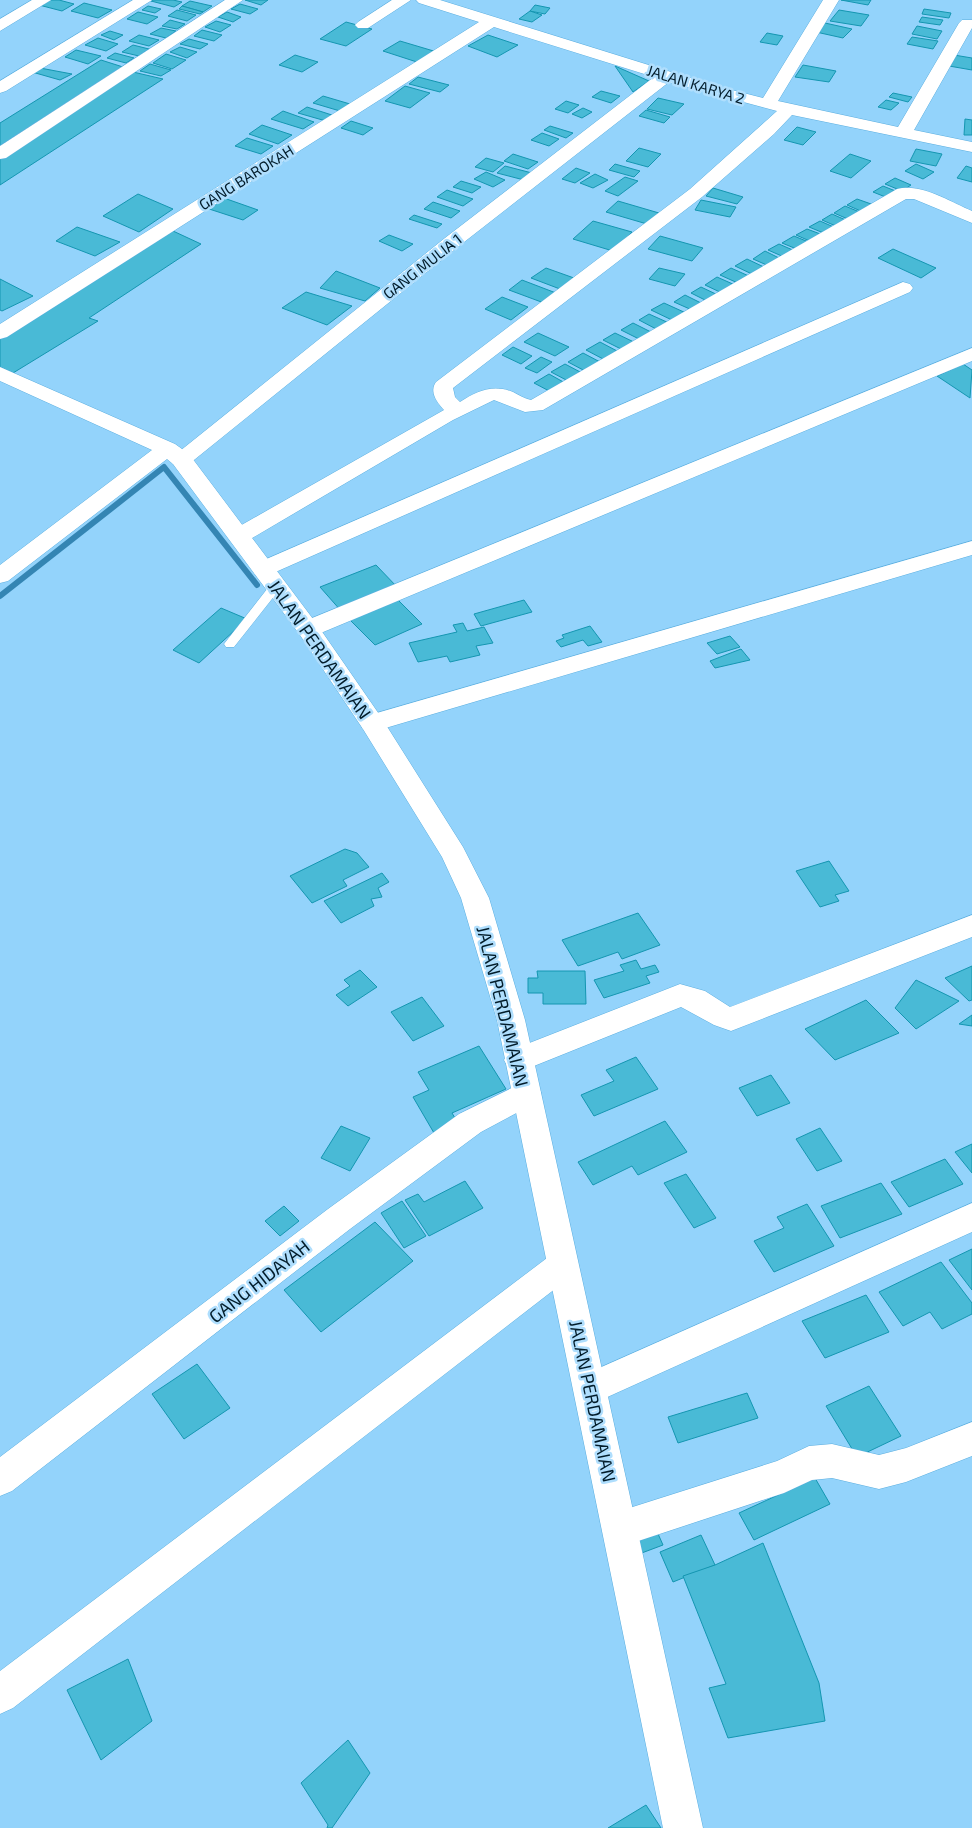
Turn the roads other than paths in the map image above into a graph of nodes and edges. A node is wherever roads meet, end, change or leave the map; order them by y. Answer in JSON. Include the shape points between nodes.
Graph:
{"nodes":[{"id":1,"x":43,"y":0,"type":"edge"},
{"id":2,"x":144,"y":0,"type":"edge"},
{"id":3,"x":235,"y":0,"type":"edge"},
{"id":4,"x":404,"y":0,"type":"edge"},
{"id":5,"x":424,"y":0,"type":"edge"},
{"id":6,"x":831,"y":0,"type":"edge"},
{"id":7,"x":468,"y":6,"type":"edge"},
{"id":8,"x":492,"y":21,"type":"junction"},
{"id":9,"x":967,"y":23,"type":"dead end"},
{"id":10,"x":363,"y":25,"type":"dead end"},
{"id":11,"x":0,"y":26,"type":"edge"},
{"id":12,"x":666,"y":76,"type":"junction"},
{"id":13,"x":0,"y":88,"type":"edge"},
{"id":14,"x":767,"y":104,"type":"junction"},
{"id":15,"x":788,"y":109,"type":"junction"},
{"id":16,"x":904,"y":132,"type":"junction"},
{"id":17,"x":972,"y":147,"type":"edge"},
{"id":18,"x":0,"y":154,"type":"edge"},
{"id":19,"x":972,"y":218,"type":"edge"},
{"id":20,"x":903,"y":288,"type":"dead end"},
{"id":21,"x":0,"y":333,"type":"edge"},
{"id":22,"x":972,"y":354,"type":"edge"},
{"id":23,"x":0,"y":372,"type":"edge"},
{"id":24,"x":458,"y":412,"type":"junction"},
{"id":25,"x":174,"y":454,"type":"junction"},
{"id":26,"x":239,"y":536,"type":"junction"},
{"id":27,"x":972,"y":548,"type":"edge"},
{"id":28,"x":0,"y":576,"type":"edge"},
{"id":29,"x":269,"y":578,"type":"junction"},
{"id":30,"x":308,"y":629,"type":"junction"},
{"id":31,"x":230,"y":644,"type":"dead end"},
{"id":32,"x":372,"y":723,"type":"junction"},
{"id":33,"x":972,"y":926,"type":"edge"},
{"id":34,"x":520,"y":1060,"type":"junction"},
{"id":35,"x":526,"y":1093,"type":"junction"},
{"id":36,"x":972,"y":1217,"type":"edge"},
{"id":37,"x":562,"y":1265,"type":"junction"},
{"id":38,"x":590,"y":1388,"type":"junction"},
{"id":39,"x":972,"y":1439,"type":"edge"},
{"id":40,"x":0,"y":1479,"type":"edge"},
{"id":41,"x":620,"y":1529,"type":"junction"},
{"id":42,"x":0,"y":1695,"type":"edge"},
{"id":43,"x":683,"y":1828,"type":"edge"}],
"edges":[{"from":1,"to":11,"type":"street"},
{"from":2,"to":13,"type":"street"},
{"from":3,"to":18,"type":"street"},
{"from":4,"to":10,"type":"street"},
{"from":5,"to":7,"type":"street","name":"JALAN KARYA 2"},
{"from":6,"to":14,"type":"street"},
{"from":7,"to":8,"type":"street","name":"JALAN KARYA 2"},
{"from":8,"to":12,"type":"street","name":"JALAN KARYA 2"},
{"from":8,"to":21,"type":"street","name":"GANG BAROKAH"},
{"from":9,"to":16,"type":"street"},
{"from":12,"to":14,"type":"street","name":"JALAN KARYA 2"},
{"from":12,"to":25,"type":"street","name":"GANG MULIA 1"},
{"from":14,"to":15,"type":"street","name":"JALAN KARYA 2"},
{"from":15,"to":16,"type":"street","name":"JALAN KARYA 2"},
{"from":15,"to":24,"type":"street","via":[[696,193],[443,386],[446,400]]},
{"from":16,"to":17,"type":"street","name":"JALAN KARYA 2"},
{"from":19,"to":24,"type":"street","via":[[918,194],[903,193],[536,406],[523,407],[492,394]]},
{"from":20,"to":29,"type":"street"},
{"from":22,"to":30,"type":"street"},
{"from":23,"to":25,"type":"street","name":"JALAN PERDAMAIAN"},
{"from":24,"to":26,"type":"street"},
{"from":25,"to":26,"type":"street","name":"JALAN PERDAMAIAN"},
{"from":25,"to":28,"type":"street","name":"GANG MULIA 1"},
{"from":26,"to":29,"type":"street","name":"JALAN PERDAMAIAN"},
{"from":27,"to":32,"type":"street"},
{"from":29,"to":30,"type":"street","name":"JALAN PERDAMAIAN"},
{"from":29,"to":31,"type":"lane","via":[[252,614]]},
{"from":30,"to":32,"type":"street","name":"JALAN PERDAMAIAN"},
{"from":32,"to":34,"type":"street","name":"JALAN PERDAMAIAN","via":[[454,854],[475,898]]},
{"from":33,"to":34,"type":"street","via":[[731,1019],[723,1018],[692,996],[680,995]]},
{"from":34,"to":35,"type":"street","name":"JALAN PERDAMAIAN"},
{"from":35,"to":37,"type":"street","name":"JALAN PERDAMAIAN"},
{"from":35,"to":40,"type":"street","name":"GANG HIDAYAH","via":[[470,1123],[339,1219]]},
{"from":36,"to":38,"type":"street"},
{"from":37,"to":38,"type":"street","name":"JALAN PERDAMAIAN"},
{"from":37,"to":42,"type":"street"},
{"from":38,"to":41,"type":"street","name":"JALAN PERDAMAIAN"},
{"from":39,"to":41,"type":"street","via":[[879,1472],[832,1461],[809,1463],[784,1476]]},
{"from":41,"to":43,"type":"street","name":"JALAN PERDAMAIAN"}]}
